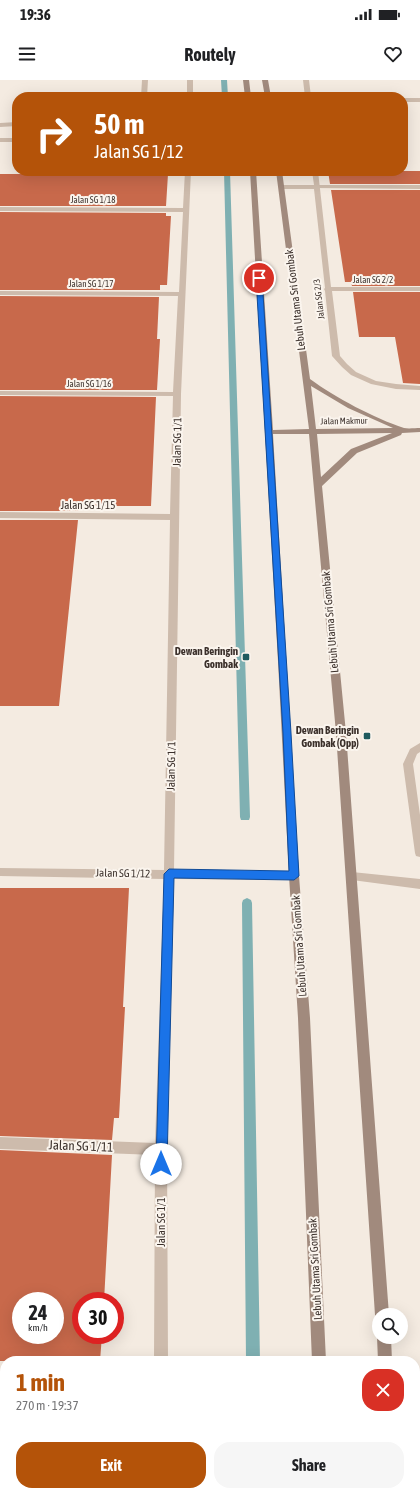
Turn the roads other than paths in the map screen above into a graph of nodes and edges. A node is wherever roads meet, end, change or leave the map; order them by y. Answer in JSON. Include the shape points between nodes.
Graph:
{"nodes":[{"id":1,"x":145,"y":80,"type":"edge"},
{"id":2,"x":190,"y":80,"type":"edge"},
{"id":3,"x":246,"y":80,"type":"edge"},
{"id":4,"x":266,"y":80,"type":"edge"},
{"id":5,"x":306,"y":80,"type":"edge"},
{"id":6,"x":144,"y":92,"type":"edge"},
{"id":7,"x":190,"y":92,"type":"edge"},
{"id":8,"x":247,"y":92,"type":"edge"},
{"id":9,"x":267,"y":92,"type":"edge"},
{"id":10,"x":307,"y":92,"type":"edge"},
{"id":11,"x":408,"y":100,"type":"edge"},
{"id":12,"x":420,"y":100,"type":"edge"},
{"id":13,"x":0,"y":124,"type":"edge"},
{"id":14,"x":12,"y":124,"type":"edge"},
{"id":15,"x":0,"y":140,"type":"edge"},
{"id":16,"x":12,"y":140,"type":"edge"},
{"id":17,"x":188,"y":176,"type":"edge"},
{"id":18,"x":253,"y":176,"type":"edge"},
{"id":19,"x":280,"y":176,"type":"edge"},
{"id":20,"x":316,"y":176,"type":"edge"},
{"id":21,"x":282,"y":187,"type":"junction"},
{"id":22,"x":317,"y":187,"type":"junction"},
{"id":23,"x":420,"y":187,"type":"edge"},
{"id":24,"x":0,"y":209,"type":"edge"},
{"id":25,"x":186,"y":210,"type":"junction"},
{"id":26,"x":327,"y":289,"type":"junction"},
{"id":27,"x":420,"y":289,"type":"edge"},
{"id":28,"x":0,"y":293,"type":"edge"},
{"id":29,"x":182,"y":294,"type":"junction"},
{"id":30,"x":305,"y":379,"type":"junction"},
{"id":31,"x":420,"y":388,"type":"edge"},
{"id":32,"x":0,"y":393,"type":"edge"},
{"id":33,"x":177,"y":394,"type":"junction"},
{"id":34,"x":406,"y":430,"type":"junction"},
{"id":35,"x":420,"y":430,"type":"edge"},
{"id":36,"x":269,"y":432,"type":"junction"},
{"id":37,"x":313,"y":432,"type":"junction"},
{"id":38,"x":317,"y":486,"type":"junction"},
{"id":39,"x":0,"y":515,"type":"edge"},
{"id":40,"x":176,"y":517,"type":"junction"},
{"id":41,"x":416,"y":749,"type":"edge"},
{"id":42,"x":420,"y":853,"type":"edge"},
{"id":43,"x":0,"y":872,"type":"edge"},
{"id":44,"x":169,"y":874,"type":"junction"},
{"id":45,"x":294,"y":876,"type":"junction"},
{"id":46,"x":352,"y":876,"type":"junction"},
{"id":47,"x":420,"y":884,"type":"edge"},
{"id":48,"x":0,"y":1143,"type":"edge"},
{"id":49,"x":161,"y":1149,"type":"junction"},
{"id":50,"x":382,"y":1308,"type":"edge"},
{"id":51,"x":385,"y":1344,"type":"edge"},
{"id":52,"x":161,"y":1356,"type":"edge"},
{"id":53,"x":319,"y":1356,"type":"edge"},
{"id":54,"x":386,"y":1356,"type":"edge"}],
"edges":[{"from":1,"to":6,"type":"street"},
{"from":2,"to":7,"type":"street"},
{"from":3,"to":8,"type":"street"},
{"from":4,"to":9,"type":"street"},
{"from":5,"to":10,"type":"street"},
{"from":11,"to":12,"type":"street"},
{"from":13,"to":14,"type":"street"},
{"from":15,"to":16,"type":"street"},
{"from":17,"to":25,"type":"street","name":"Jalan SG 1/1"},
{"from":18,"to":36,"type":"street","name":"Lebuh Utama Sri Gombak"},
{"from":19,"to":21,"type":"street","name":"Lebuh Utama Sri Gombak"},
{"from":20,"to":22,"type":"street","name":"Jalan SG 2/3"},
{"from":21,"to":22,"type":"street"},
{"from":21,"to":30,"type":"street","name":"Lebuh Utama Sri Gombak"},
{"from":22,"to":23,"type":"street"},
{"from":22,"to":26,"type":"street","name":"Jalan SG 2/3"},
{"from":24,"to":25,"type":"street","name":"Jalan SG 1/18"},
{"from":25,"to":29,"type":"street","name":"Jalan SG 1/1"},
{"from":26,"to":27,"type":"street","name":"Jalan SG 2/2"},
{"from":26,"to":31,"type":"street","name":"Jalan SG 2/3","via":[[336,356],[345,368],[380,386]]},
{"from":28,"to":29,"type":"street","name":"Jalan SG 1/17"},
{"from":29,"to":33,"type":"street","name":"Jalan SG 1/1"},
{"from":30,"to":34,"type":"street","via":[[345,405]]},
{"from":30,"to":37,"type":"street","name":"Lebuh Utama Sri Gombak"},
{"from":32,"to":33,"type":"street","name":"Jalan SG 1/16"},
{"from":33,"to":40,"type":"street","name":"Jalan SG 1/1"},
{"from":34,"to":35,"type":"street","name":"Jalan Makmur"},
{"from":34,"to":37,"type":"street","name":"Jalan Makmur"},
{"from":34,"to":38,"type":"street","via":[[354,451]]},
{"from":36,"to":37,"type":"street","name":"Jalan Makmur"},
{"from":36,"to":45,"type":"street","name":"Lebuh Utama Sri Gombak"},
{"from":37,"to":38,"type":"street","name":"Lebuh Utama Sri Gombak"},
{"from":38,"to":46,"type":"street","name":"Lebuh Utama Sri Gombak"},
{"from":39,"to":40,"type":"street","name":"Jalan SG 1/15"},
{"from":40,"to":44,"type":"street","name":"Jalan SG 1/1"},
{"from":41,"to":42,"type":"street","via":[[408,764]]},
{"from":43,"to":44,"type":"street","name":"Jalan SG 1/12"},
{"from":44,"to":45,"type":"street","name":"Jalan SG 1/12"},
{"from":44,"to":49,"type":"street","name":"Jalan SG 1/1"},
{"from":45,"to":53,"type":"street","name":"Lebuh Utama Sri Gombak","via":[[304,1018]]},
{"from":46,"to":47,"type":"street"},
{"from":46,"to":50,"type":"street","name":"Lebuh Utama Sri Gombak"},
{"from":48,"to":49,"type":"street","name":"Jalan SG 1/11"},
{"from":49,"to":52,"type":"street","name":"Jalan SG 1/1"},
{"from":51,"to":54,"type":"street"}]}
